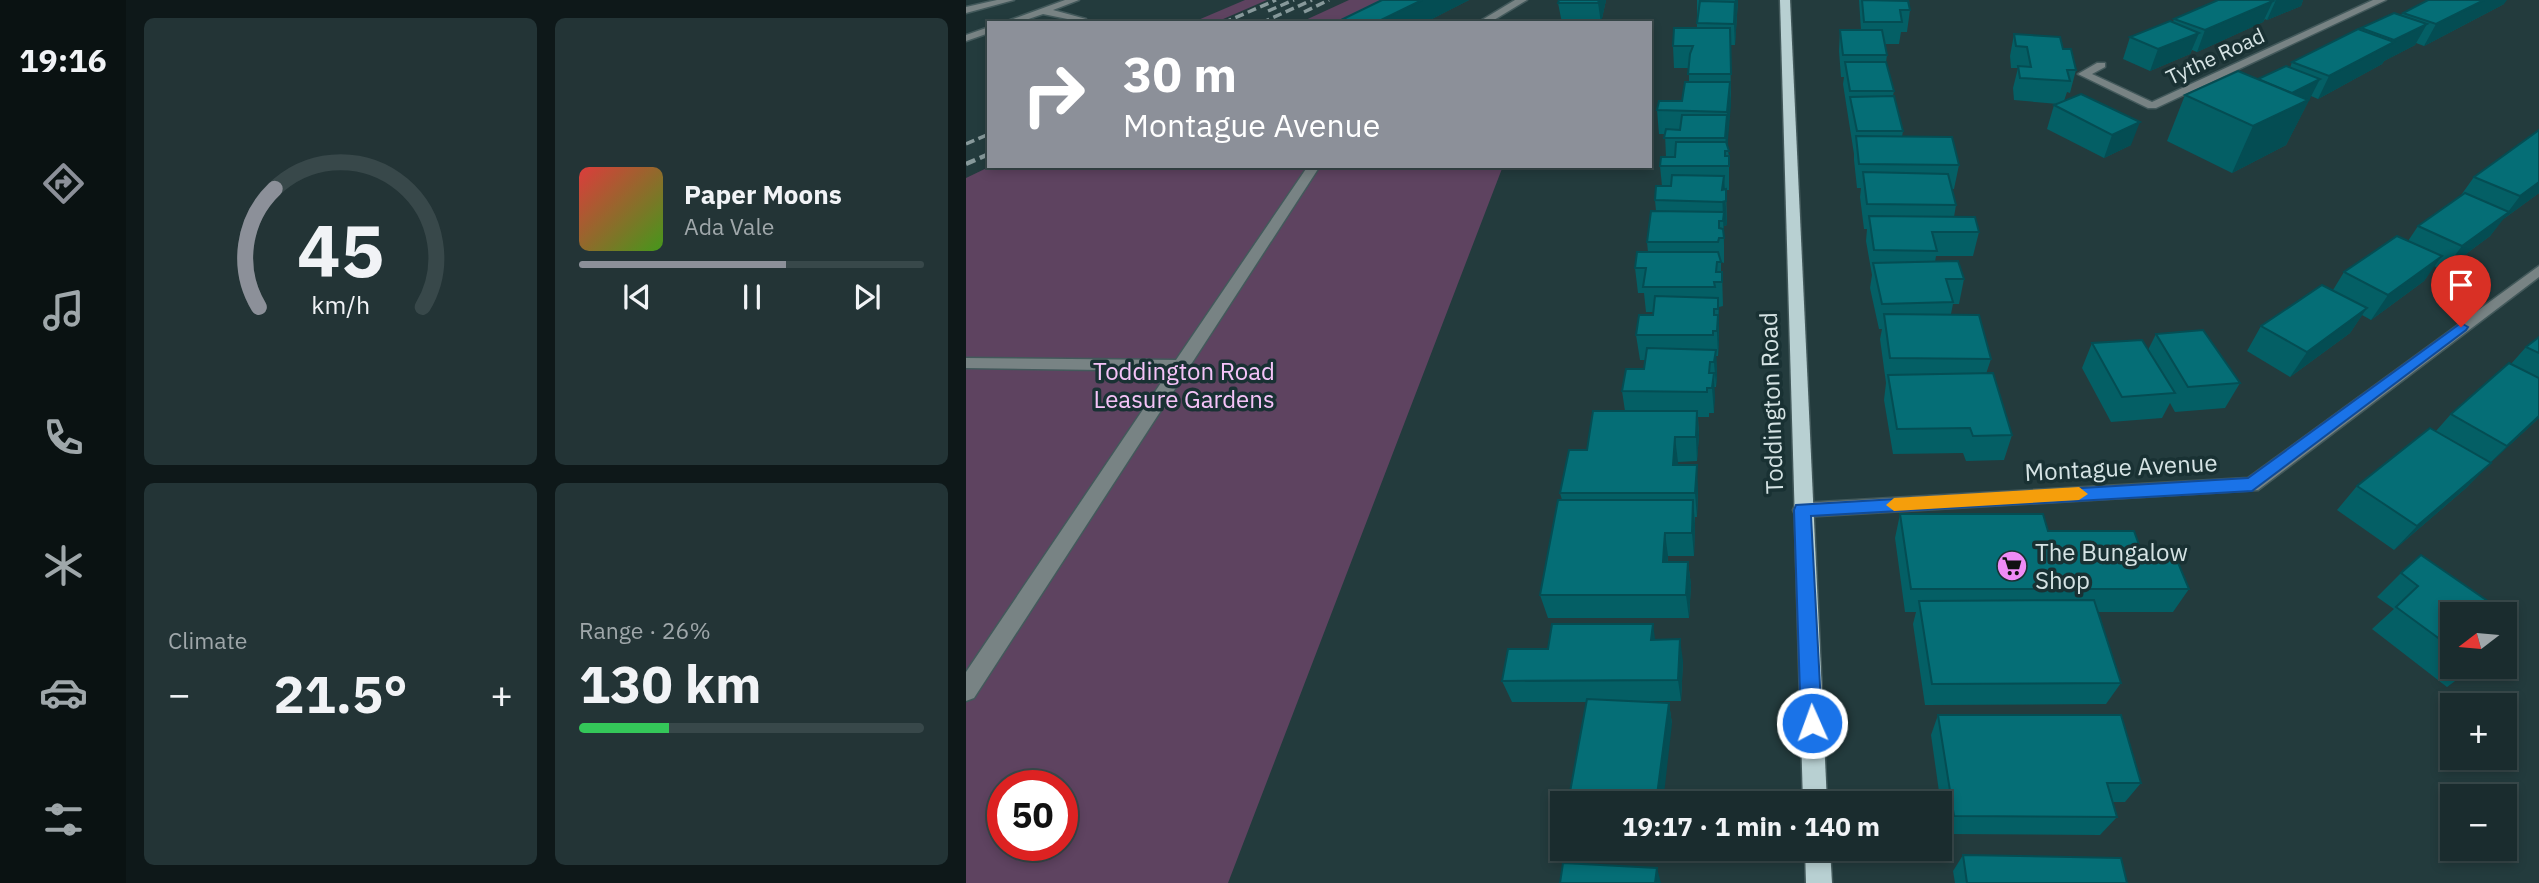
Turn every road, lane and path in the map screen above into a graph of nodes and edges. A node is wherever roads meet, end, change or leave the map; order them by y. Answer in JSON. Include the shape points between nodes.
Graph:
{"nodes":[{"id":1,"x":1009,"y":0,"type":"edge"},
{"id":2,"x":1074,"y":0,"type":"edge"},
{"id":3,"x":1522,"y":0,"type":"edge"},
{"id":4,"x":1785,"y":0,"type":"edge"},
{"id":5,"x":2381,"y":0,"type":"edge"},
{"id":6,"x":966,"y":10,"type":"edge"},
{"id":7,"x":1040,"y":10,"type":"junction"},
{"id":8,"x":1012,"y":21,"type":"edge"},
{"id":9,"x":1079,"y":21,"type":"edge"},
{"id":10,"x":1485,"y":21,"type":"edge"},
{"id":11,"x":987,"y":31,"type":"edge"},
{"id":12,"x":966,"y":38,"type":"edge"},
{"id":13,"x":987,"y":45,"type":"edge"},
{"id":14,"x":2101,"y":65,"type":"dead end"},
{"id":15,"x":1313,"y":168,"type":"edge"},
{"id":16,"x":2539,"y":270,"type":"edge"},
{"id":17,"x":966,"y":363,"type":"edge"},
{"id":18,"x":1181,"y":366,"type":"junction"},
{"id":19,"x":1802,"y":510,"type":"junction"},
{"id":20,"x":966,"y":691,"type":"edge"},
{"id":21,"x":1814,"y":791,"type":"edge"},
{"id":22,"x":1818,"y":861,"type":"edge"},
{"id":23,"x":1819,"y":883,"type":"edge"}],
"edges":[{"from":1,"to":6,"type":"street"},
{"from":2,"to":7,"type":"street"},
{"from":3,"to":10,"type":"street"},
{"from":4,"to":19,"type":"main road","name":"Toddington Road"},
{"from":5,"to":14,"type":"street","name":"Tythe Road","via":[[2152,106],[2083,74]]},
{"from":7,"to":8,"type":"street"},
{"from":7,"to":9,"type":"street"},
{"from":11,"to":12,"type":"street"},
{"from":12,"to":13,"type":"street"},
{"from":15,"to":18,"type":"street"},
{"from":16,"to":19,"type":"street","name":"Montague Avenue","via":[[2252,485]]},
{"from":17,"to":18,"type":"street"},
{"from":18,"to":20,"type":"street"},
{"from":19,"to":21,"type":"main road","name":"Toddington Road"},
{"from":22,"to":23,"type":"main road"}]}
